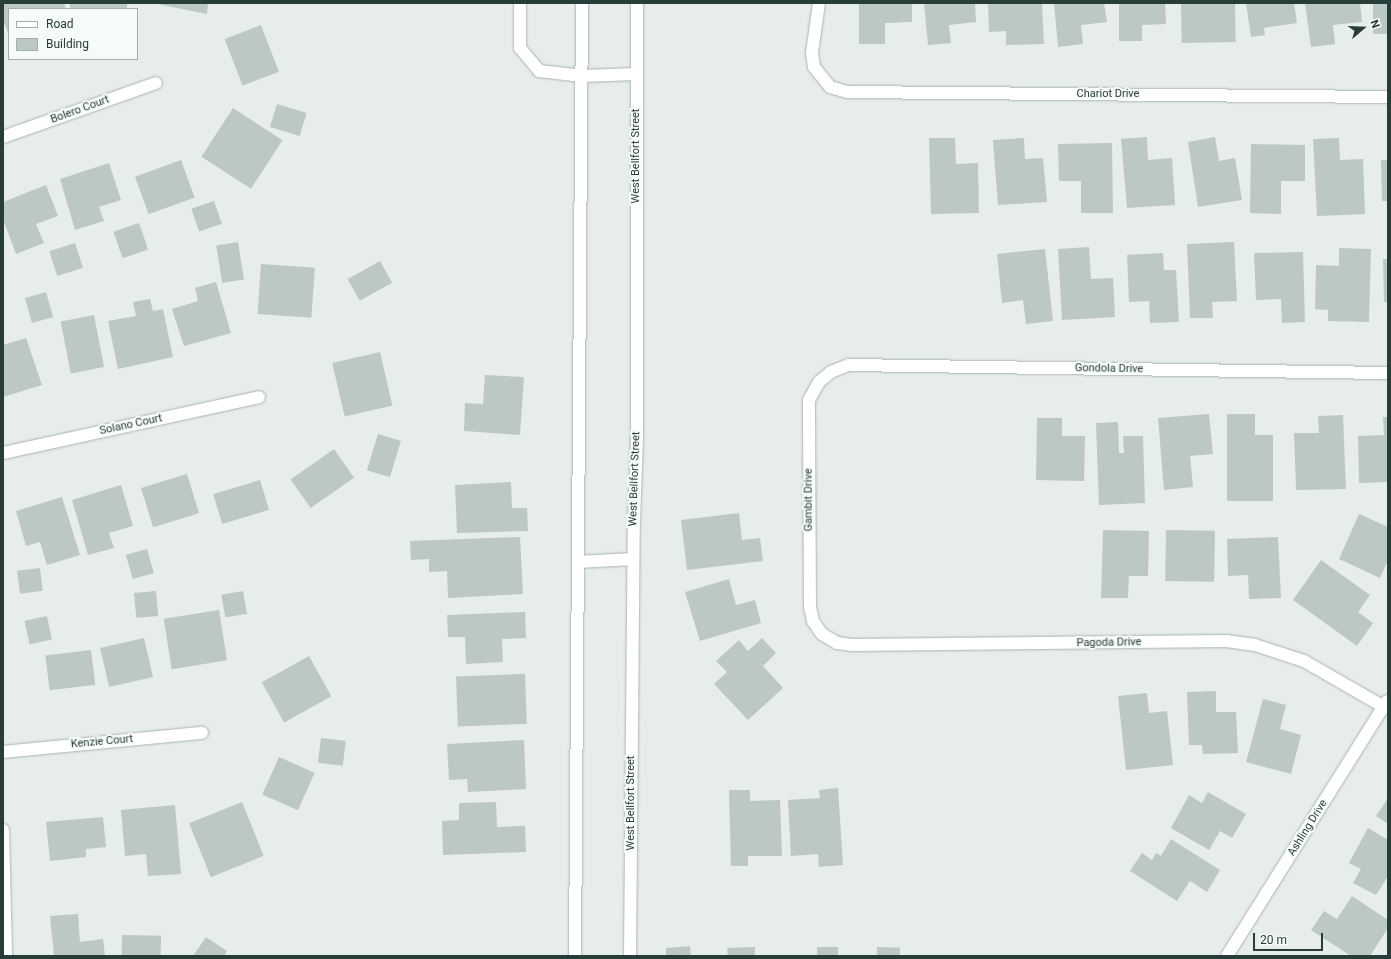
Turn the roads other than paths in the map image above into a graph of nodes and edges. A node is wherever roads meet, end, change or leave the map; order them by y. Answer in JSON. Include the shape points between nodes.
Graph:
{"nodes":[{"id":1,"x":520,"y":3,"type":"edge"},
{"id":2,"x":582,"y":3,"type":"edge"},
{"id":3,"x":637,"y":3,"type":"edge"},
{"id":4,"x":819,"y":3,"type":"edge"},
{"id":5,"x":636,"y":74,"type":"junction"},
{"id":6,"x":583,"y":76,"type":"junction"},
{"id":7,"x":156,"y":83,"type":"dead end"},
{"id":8,"x":1388,"y":97,"type":"edge"},
{"id":9,"x":3,"y":137,"type":"edge"},
{"id":10,"x":832,"y":372,"type":"joint"},
{"id":11,"x":1388,"y":373,"type":"edge"},
{"id":12,"x":259,"y":397,"type":"dead end"},
{"id":13,"x":3,"y":453,"type":"edge"},
{"id":14,"x":633,"y":559,"type":"junction"},
{"id":15,"x":578,"y":562,"type":"junction"},
{"id":16,"x":822,"y":634,"type":"joint"},
{"id":17,"x":1386,"y":704,"type":"edge"},
{"id":18,"x":202,"y":733,"type":"dead end"},
{"id":19,"x":3,"y":752,"type":"edge"},
{"id":20,"x":3,"y":830,"type":"edge"},
{"id":21,"x":6,"y":956,"type":"edge"},
{"id":22,"x":575,"y":956,"type":"edge"},
{"id":23,"x":630,"y":956,"type":"edge"},
{"id":24,"x":1227,"y":956,"type":"edge"}],
"edges":[{"from":1,"to":6,"type":"street","via":[[520,48],[539,71]]},
{"from":2,"to":6,"type":"street"},
{"from":3,"to":5,"type":"street","name":"West Bellfort Street"},
{"from":4,"to":8,"type":"street","name":"Chariot Drive","via":[[812,53],[814,66],[830,87],[847,92]]},
{"from":5,"to":6,"type":"street"},
{"from":5,"to":14,"type":"street","name":"West Bellfort Street","via":[[637,435]]},
{"from":6,"to":15,"type":"street"},
{"from":7,"to":9,"type":"street","name":"Bolero Court"},
{"from":10,"to":11,"type":"street","name":"Gondola Drive","via":[[848,365]]},
{"from":10,"to":16,"type":"street","name":"Gambit Drive","via":[[819,382],[809,400],[810,606],[813,620]]},
{"from":12,"to":13,"type":"street","name":"Solano Court"},
{"from":14,"to":15,"type":"street"},
{"from":14,"to":23,"type":"street","name":"West Bellfort Street"},
{"from":15,"to":22,"type":"street"},
{"from":16,"to":17,"type":"street","name":"Pagoda Drive","via":[[837,643],[852,645],[1226,642],[1255,644],[1304,661]]},
{"from":17,"to":24,"type":"street","name":"Ashling Drive"},
{"from":18,"to":19,"type":"street","name":"Kenzie Court"},
{"from":20,"to":21,"type":"street"}]}
